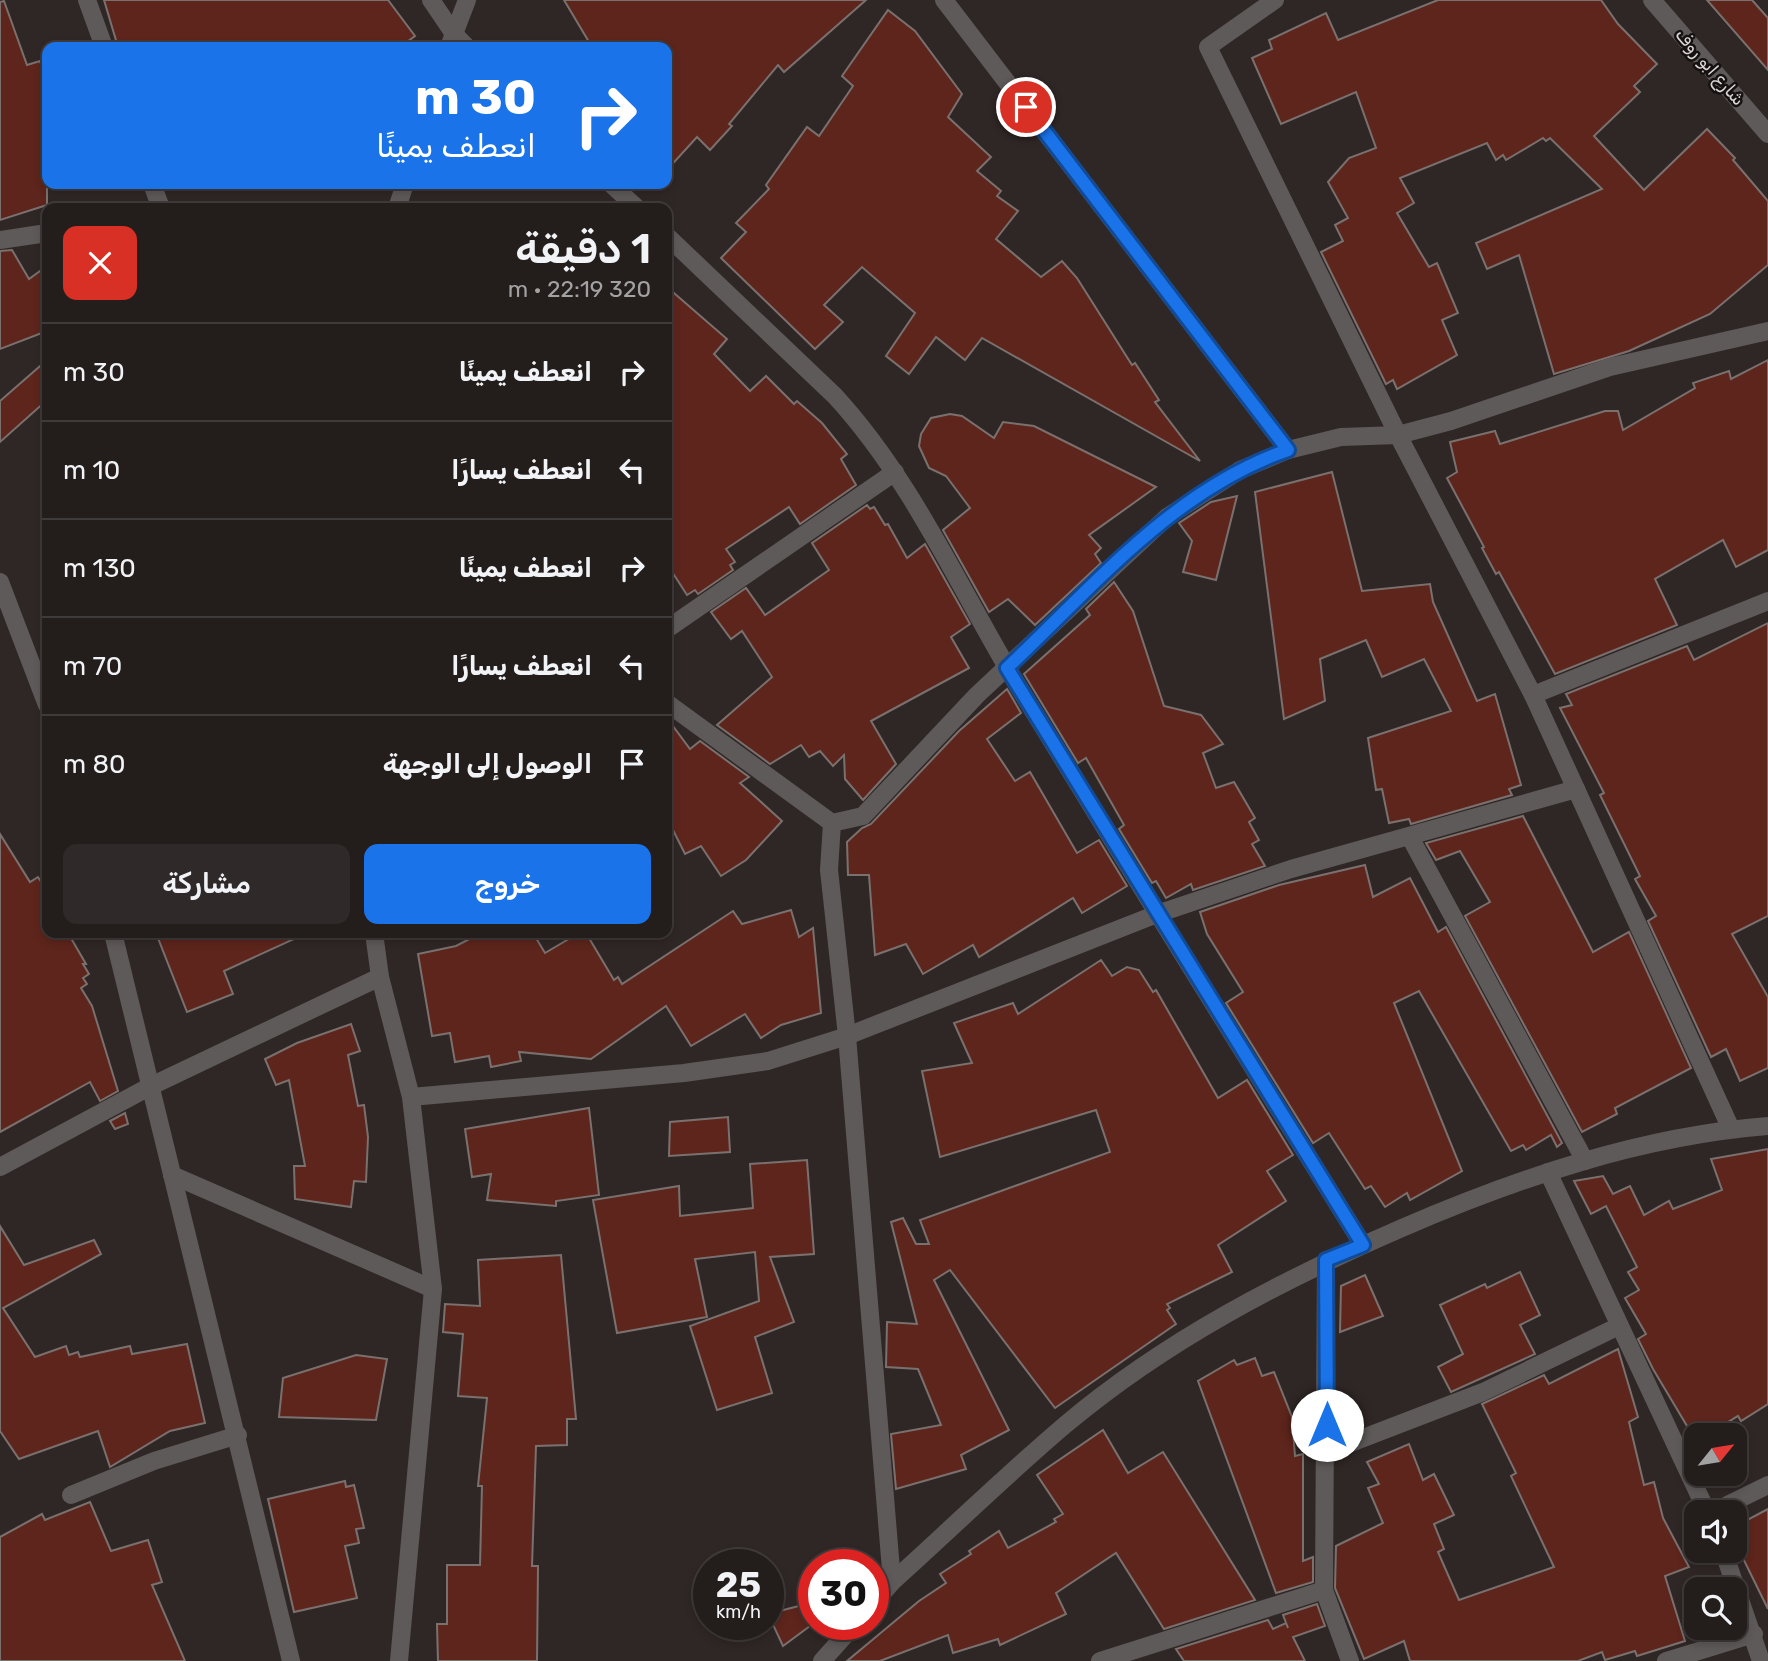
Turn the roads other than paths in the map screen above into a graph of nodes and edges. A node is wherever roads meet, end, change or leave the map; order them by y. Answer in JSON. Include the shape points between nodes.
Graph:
{"nodes":[{"id":1,"x":87,"y":0,"type":"edge"},
{"id":2,"x":431,"y":0,"type":"edge"},
{"id":3,"x":467,"y":0,"type":"edge"},
{"id":4,"x":944,"y":0,"type":"edge"},
{"id":5,"x":1275,"y":0,"type":"edge"},
{"id":6,"x":1652,"y":0,"type":"edge"},
{"id":7,"x":452,"y":41,"type":"edge"},
{"id":8,"x":101,"y":42,"type":"edge"},
{"id":9,"x":1768,"y":134,"type":"edge"},
{"id":10,"x":616,"y":189,"type":"edge"},
{"id":11,"x":632,"y":203,"type":"edge"},
{"id":12,"x":42,"y":234,"type":"edge"},
{"id":13,"x":0,"y":240,"type":"edge"},
{"id":14,"x":672,"y":241,"type":"edge"},
{"id":15,"x":1768,"y":331,"type":"edge"},
{"id":16,"x":1398,"y":435,"type":"junction"},
{"id":17,"x":1288,"y":450,"type":"junction"},
{"id":18,"x":895,"y":472,"type":"junction"},
{"id":19,"x":0,"y":582,"type":"edge"},
{"id":20,"x":1768,"y":601,"type":"edge"},
{"id":21,"x":672,"y":626,"type":"edge"},
{"id":22,"x":1007,"y":668,"type":"junction"},
{"id":23,"x":42,"y":692,"type":"edge"},
{"id":24,"x":1533,"y":695,"type":"junction"},
{"id":25,"x":672,"y":708,"type":"edge"},
{"id":26,"x":1576,"y":789,"type":"junction"},
{"id":27,"x":832,"y":822,"type":"junction"},
{"id":28,"x":1410,"y":836,"type":"junction"},
{"id":29,"x":1157,"y":914,"type":"junction"},
{"id":30,"x":114,"y":938,"type":"edge"},
{"id":31,"x":375,"y":938,"type":"edge"},
{"id":32,"x":380,"y":977,"type":"junction"},
{"id":33,"x":847,"y":1037,"type":"junction"},
{"id":34,"x":149,"y":1087,"type":"junction"},
{"id":35,"x":411,"y":1097,"type":"junction"},
{"id":36,"x":1768,"y":1126,"type":"edge"},
{"id":37,"x":1731,"y":1129,"type":"junction"},
{"id":38,"x":1585,"y":1161,"type":"junction"},
{"id":39,"x":0,"y":1167,"type":"edge"},
{"id":40,"x":1548,"y":1172,"type":"junction"},
{"id":41,"x":172,"y":1175,"type":"junction"},
{"id":42,"x":1363,"y":1245,"type":"junction"},
{"id":43,"x":1326,"y":1260,"type":"junction"},
{"id":44,"x":433,"y":1289,"type":"junction"},
{"id":45,"x":1619,"y":1326,"type":"junction"},
{"id":46,"x":238,"y":1435,"type":"junction"},
{"id":47,"x":1327,"y":1452,"type":"junction"},
{"id":48,"x":1768,"y":1485,"type":"edge"},
{"id":49,"x":71,"y":1495,"type":"dead end"},
{"id":50,"x":1701,"y":1500,"type":"edge"},
{"id":51,"x":1737,"y":1500,"type":"edge"},
{"id":52,"x":1728,"y":1563,"type":"edge"},
{"id":53,"x":892,"y":1582,"type":"junction"},
{"id":54,"x":889,"y":1585,"type":"edge"},
{"id":55,"x":1324,"y":1590,"type":"junction"},
{"id":56,"x":1754,"y":1634,"type":"junction"},
{"id":57,"x":841,"y":1640,"type":"edge"},
{"id":58,"x":1126,"y":1656,"type":"edge"},
{"id":59,"x":291,"y":1661,"type":"edge"},
{"id":60,"x":399,"y":1661,"type":"edge"},
{"id":61,"x":822,"y":1661,"type":"edge"},
{"id":62,"x":1100,"y":1661,"type":"edge"},
{"id":63,"x":1350,"y":1661,"type":"edge"},
{"id":64,"x":1665,"y":1661,"type":"edge"},
{"id":65,"x":1761,"y":1661,"type":"edge"}],
"edges":[{"from":1,"to":8,"type":"street"},
{"from":2,"to":7,"type":"street"},
{"from":3,"to":7,"type":"street"},
{"from":4,"to":17,"type":"street"},
{"from":5,"to":16,"type":"street","via":[[1208,47]]},
{"from":6,"to":9,"type":"street","name":"شارع ابو روف"},
{"from":10,"to":11,"type":"street"},
{"from":12,"to":13,"type":"street"},
{"from":14,"to":18,"type":"street","via":[[835,396]]},
{"from":15,"to":16,"type":"street","via":[[1610,366]]},
{"from":16,"to":17,"type":"street","via":[[1341,437]]},
{"from":16,"to":24,"type":"street"},
{"from":17,"to":22,"type":"street","via":[[1240,470],[1167,517]]},
{"from":18,"to":21,"type":"street"},
{"from":18,"to":22,"type":"street"},
{"from":19,"to":23,"type":"street"},
{"from":20,"to":24,"type":"street"},
{"from":22,"to":27,"type":"street","via":[[863,816]]},
{"from":22,"to":29,"type":"street"},
{"from":24,"to":26,"type":"street"},
{"from":25,"to":27,"type":"street"},
{"from":26,"to":28,"type":"street"},
{"from":26,"to":37,"type":"street"},
{"from":27,"to":33,"type":"street","via":[[829,870]]},
{"from":28,"to":29,"type":"street","via":[[1291,869]]},
{"from":28,"to":38,"type":"street"},
{"from":29,"to":33,"type":"street"},
{"from":29,"to":42,"type":"street"},
{"from":30,"to":34,"type":"street"},
{"from":31,"to":32,"type":"street"},
{"from":32,"to":34,"type":"street"},
{"from":32,"to":35,"type":"street"},
{"from":33,"to":35,"type":"street","via":[[768,1061],[725,1068]]},
{"from":33,"to":53,"type":"street"},
{"from":34,"to":39,"type":"street"},
{"from":34,"to":41,"type":"street"},
{"from":35,"to":44,"type":"street"},
{"from":36,"to":37,"type":"street"},
{"from":37,"to":38,"type":"street"},
{"from":38,"to":40,"type":"street"},
{"from":40,"to":42,"type":"street"},
{"from":40,"to":45,"type":"street"},
{"from":41,"to":44,"type":"street"},
{"from":41,"to":46,"type":"street"},
{"from":42,"to":43,"type":"street"},
{"from":43,"to":47,"type":"street"},
{"from":43,"to":53,"type":"street","via":[[1232,1308],[1142,1367],[1066,1425]]},
{"from":44,"to":60,"type":"street"},
{"from":45,"to":47,"type":"street","via":[[1483,1392]]},
{"from":45,"to":50,"type":"street"},
{"from":46,"to":49,"type":"street","via":[[154,1461]]},
{"from":46,"to":59,"type":"street"},
{"from":47,"to":55,"type":"street"},
{"from":48,"to":51,"type":"street"},
{"from":52,"to":56,"type":"street"},
{"from":53,"to":54,"type":"street"},
{"from":55,"to":58,"type":"street"},
{"from":55,"to":63,"type":"street"},
{"from":56,"to":64,"type":"street"},
{"from":56,"to":65,"type":"street"},
{"from":57,"to":61,"type":"street"},
{"from":58,"to":62,"type":"street"}]}
